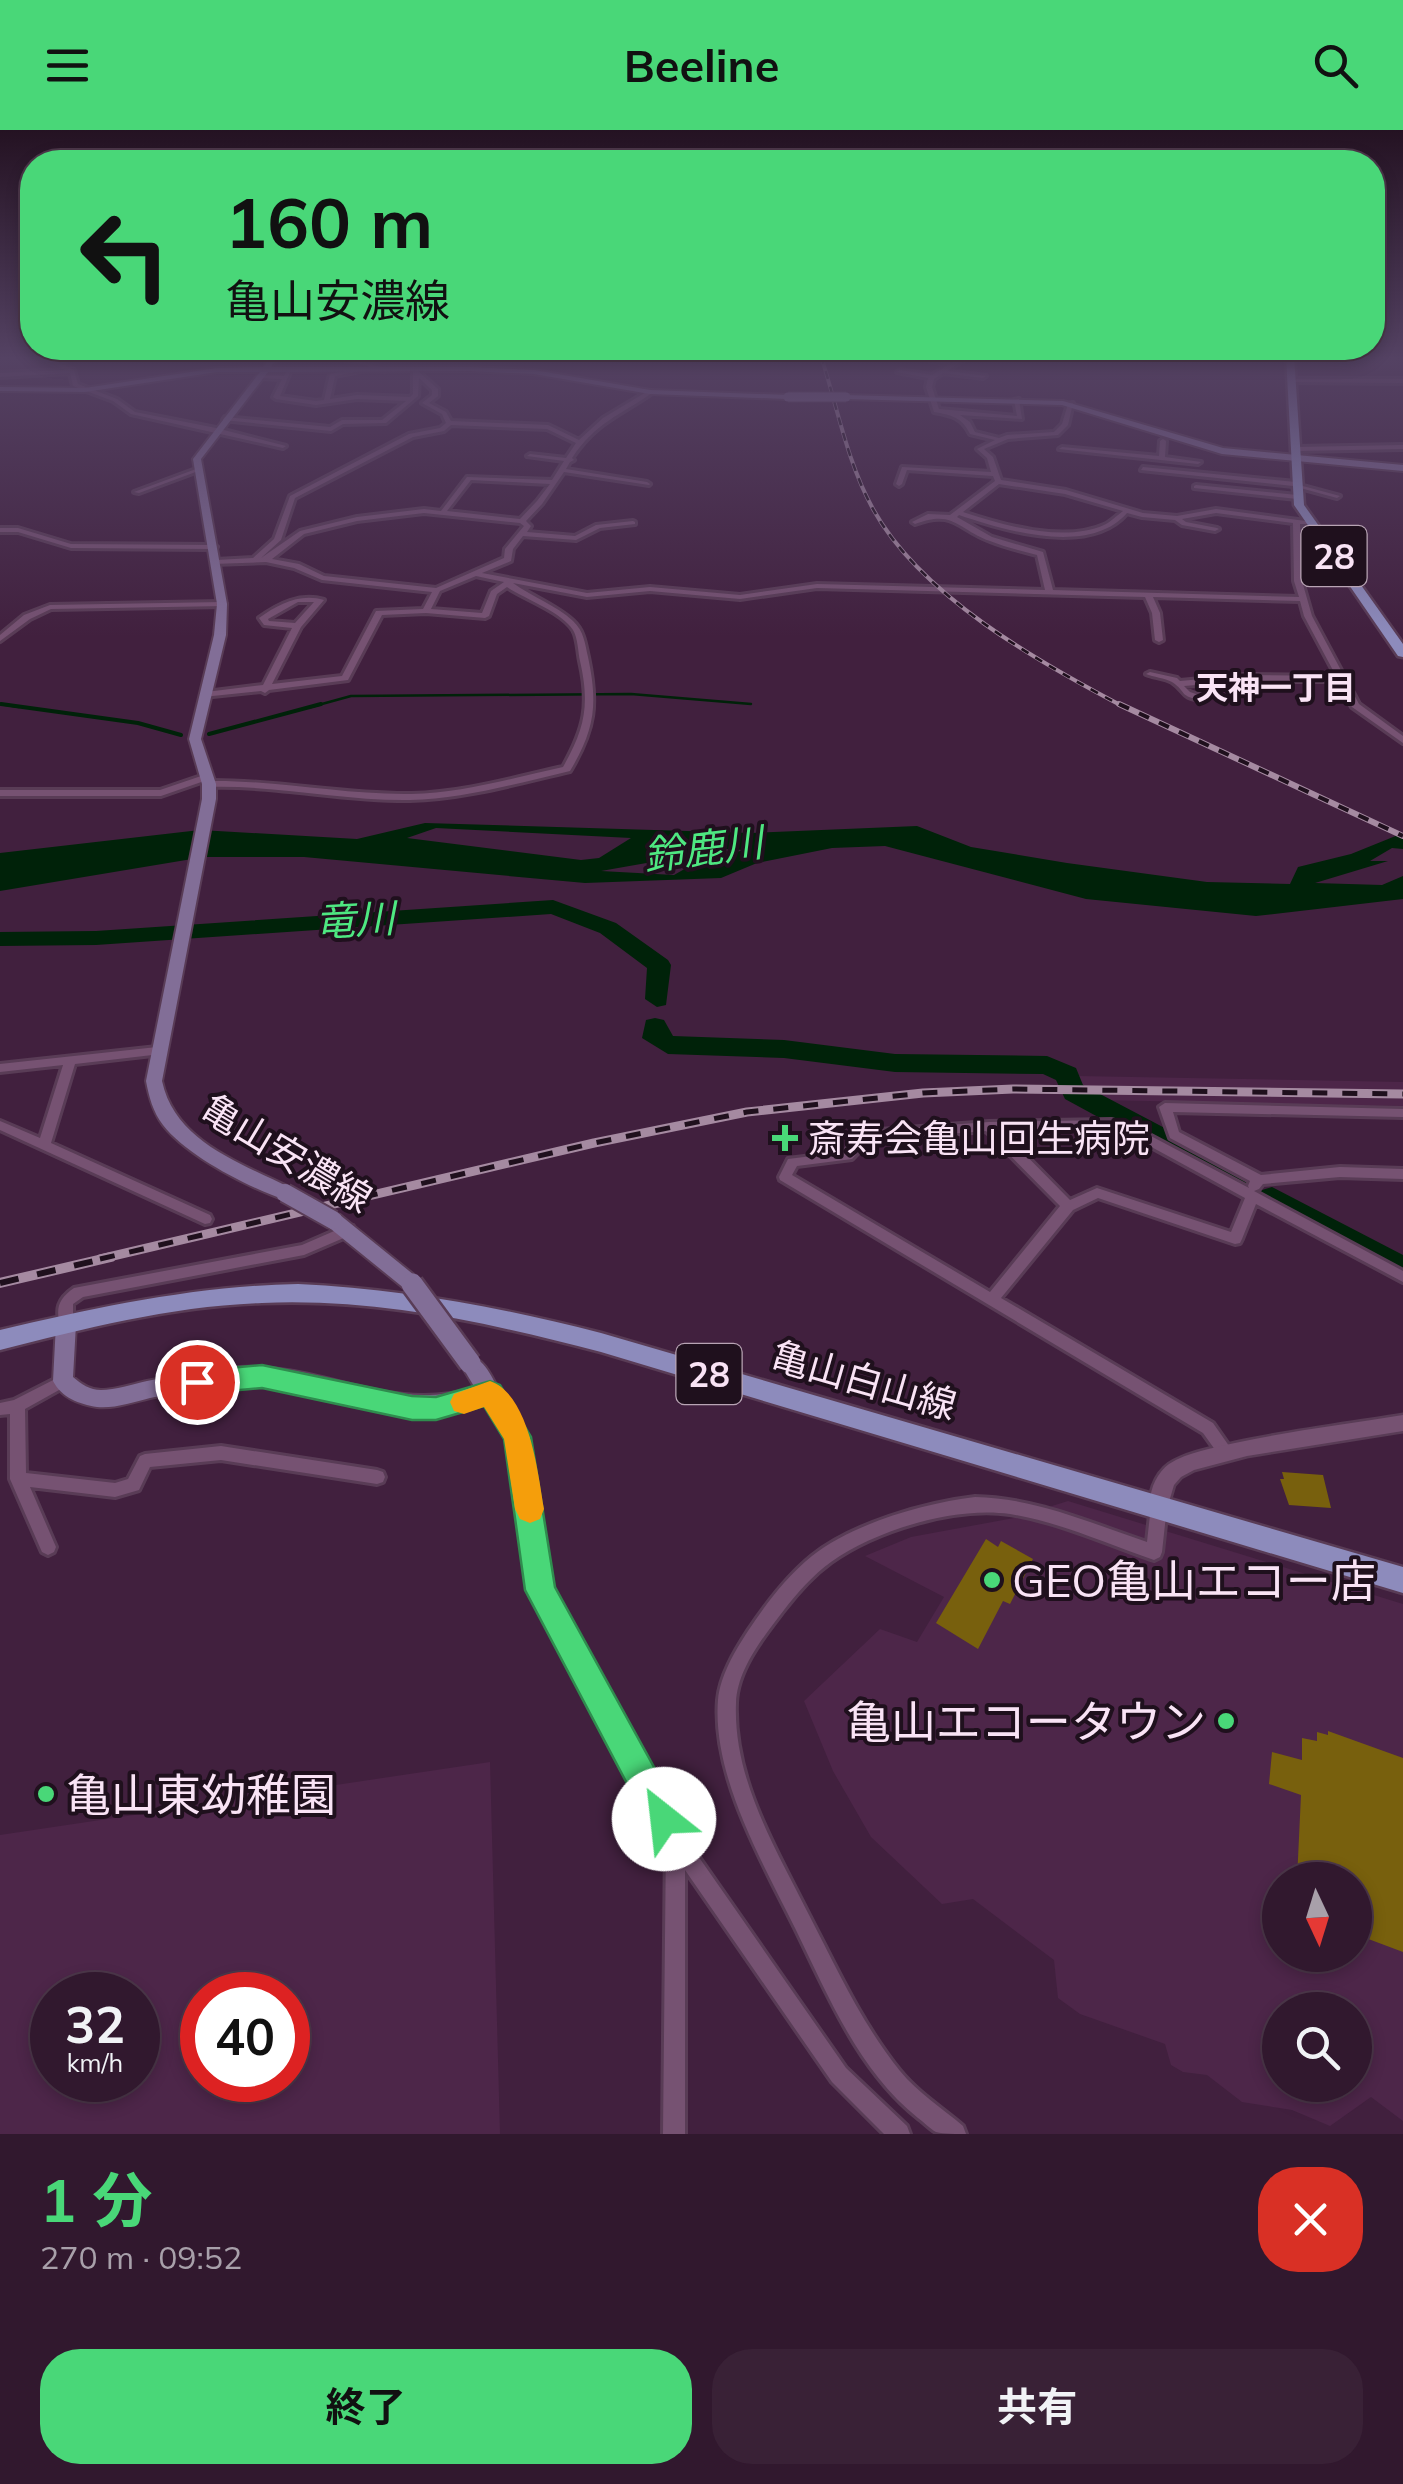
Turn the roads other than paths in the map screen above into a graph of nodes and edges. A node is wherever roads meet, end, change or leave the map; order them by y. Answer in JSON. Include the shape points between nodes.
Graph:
{"nodes":[{"id":1,"x":201,"y":450,"type":"edge"},
{"id":2,"x":383,"y":450,"type":"edge"},
{"id":3,"x":576,"y":450,"type":"edge"},
{"id":4,"x":981,"y":450,"type":"edge"},
{"id":5,"x":1068,"y":450,"type":"edge"},
{"id":6,"x":1162,"y":450,"type":"edge"},
{"id":7,"x":1198,"y":450,"type":"dead end"},
{"id":8,"x":1227,"y":450,"type":"edge"},
{"id":9,"x":1297,"y":450,"type":"edge"},
{"id":10,"x":1356,"y":450,"type":"edge"},
{"id":11,"x":1297,"y":454,"type":"junction"},
{"id":12,"x":530,"y":456,"type":"dead end"},
{"id":13,"x":1162,"y":458,"type":"junction"},
{"id":14,"x":571,"y":460,"type":"junction"},
{"id":15,"x":1198,"y":462,"type":"junction"},
{"id":16,"x":1403,"y":468,"type":"edge"},
{"id":17,"x":1144,"y":469,"type":"dead end"},
{"id":18,"x":198,"y":470,"type":"junction"},
{"id":19,"x":563,"y":470,"type":"junction"},
{"id":20,"x":1197,"y":474,"type":"junction"},
{"id":21,"x":996,"y":478,"type":"junction"},
{"id":22,"x":552,"y":482,"type":"junction"},
{"id":23,"x":648,"y":484,"type":"dead end"},
{"id":24,"x":899,"y":484,"type":"dead end"},
{"id":25,"x":1196,"y":487,"type":"junction"},
{"id":26,"x":1296,"y":489,"type":"junction"},
{"id":27,"x":137,"y":492,"type":"dead end"},
{"id":28,"x":1337,"y":496,"type":"dead end"},
{"id":29,"x":1210,"y":511,"type":"junction"},
{"id":30,"x":443,"y":512,"type":"junction"},
{"id":31,"x":1124,"y":513,"type":"junction"},
{"id":32,"x":956,"y":515,"type":"junction"},
{"id":33,"x":1177,"y":518,"type":"junction"},
{"id":34,"x":633,"y":522,"type":"dead end"},
{"id":35,"x":914,"y":522,"type":"dead end"},
{"id":36,"x":1296,"y":522,"type":"junction"},
{"id":37,"x":1311,"y":524,"type":"junction"},
{"id":38,"x":524,"y":527,"type":"junction"},
{"id":39,"x":1216,"y":528,"type":"dead end"},
{"id":40,"x":0,"y":530,"type":"edge"},
{"id":41,"x":574,"y":530,"type":"dead end"},
{"id":42,"x":213,"y":547,"type":"junction"},
{"id":43,"x":256,"y":560,"type":"junction"},
{"id":44,"x":266,"y":560,"type":"junction"},
{"id":45,"x":216,"y":562,"type":"junction"},
{"id":46,"x":480,"y":575,"type":"junction"},
{"id":47,"x":508,"y":582,"type":"junction"},
{"id":48,"x":436,"y":590,"type":"junction"},
{"id":49,"x":1050,"y":593,"type":"junction"},
{"id":50,"x":1148,"y":595,"type":"junction"},
{"id":51,"x":1301,"y":599,"type":"junction"},
{"id":52,"x":222,"y":604,"type":"junction"},
{"id":53,"x":426,"y":611,"type":"junction"},
{"id":54,"x":297,"y":626,"type":"junction"},
{"id":55,"x":0,"y":640,"type":"edge"},
{"id":56,"x":1159,"y":640,"type":"dead end"},
{"id":57,"x":1403,"y":653,"type":"edge"},
{"id":58,"x":1150,"y":674,"type":"dead end"},
{"id":59,"x":1341,"y":679,"type":"junction"},
{"id":60,"x":1180,"y":684,"type":"junction"},
{"id":61,"x":265,"y":690,"type":"junction"},
{"id":62,"x":206,"y":695,"type":"junction"},
{"id":63,"x":1199,"y":698,"type":"dead end"},
{"id":64,"x":1403,"y":740,"type":"edge"},
{"id":65,"x":208,"y":786,"type":"junction"},
{"id":66,"x":0,"y":793,"type":"edge"},
{"id":67,"x":158,"y":1048,"type":"junction"},
{"id":68,"x":71,"y":1058,"type":"junction"},
{"id":69,"x":0,"y":1068,"type":"edge"},
{"id":70,"x":1403,"y":1113,"type":"edge"},
{"id":71,"x":0,"y":1125,"type":"edge"},
{"id":72,"x":990,"y":1126,"type":"junction"},
{"id":73,"x":44,"y":1146,"type":"junction"},
{"id":74,"x":1403,"y":1174,"type":"edge"},
{"id":75,"x":1259,"y":1180,"type":"junction"},
{"id":76,"x":1249,"y":1195,"type":"junction"},
{"id":77,"x":1068,"y":1206,"type":"junction"},
{"id":78,"x":206,"y":1219,"type":"dead end"},
{"id":79,"x":341,"y":1225,"type":"junction"},
{"id":80,"x":1403,"y":1278,"type":"edge"},
{"id":81,"x":992,"y":1299,"type":"junction"},
{"id":82,"x":66,"y":1324,"type":"junction"},
{"id":83,"x":0,"y":1340,"type":"edge"},
{"id":84,"x":63,"y":1381,"type":"junction"},
{"id":85,"x":490,"y":1393,"type":"junction"},
{"id":86,"x":8,"y":1407,"type":"edge"},
{"id":87,"x":1403,"y":1423,"type":"edge"},
{"id":88,"x":1226,"y":1453,"type":"junction"},
{"id":89,"x":377,"y":1477,"type":"dead end"},
{"id":90,"x":18,"y":1479,"type":"junction"},
{"id":91,"x":1158,"y":1506,"type":"junction"},
{"id":92,"x":48,"y":1547,"type":"dead end"},
{"id":93,"x":1403,"y":1580,"type":"edge"},
{"id":94,"x":676,"y":1840,"type":"junction"},
{"id":95,"x":674,"y":2134,"type":"edge"},
{"id":96,"x":899,"y":2134,"type":"edge"},
{"id":97,"x":955,"y":2134,"type":"edge"}],
"edges":[{"from":1,"to":18,"type":"main road"},
{"from":2,"to":43,"type":"street","via":[[296,494],[277,540]]},
{"from":3,"to":14,"type":"street"},
{"from":4,"to":21,"type":"street"},
{"from":5,"to":13,"type":"street"},
{"from":6,"to":13,"type":"street"},
{"from":7,"to":15,"type":"street"},
{"from":8,"to":11,"type":"main road"},
{"from":9,"to":11,"type":"main road","number":"28"},
{"from":10,"to":11,"type":"street"},
{"from":11,"to":16,"type":"main road"},
{"from":11,"to":26,"type":"main road","number":"28"},
{"from":12,"to":14,"type":"street"},
{"from":13,"to":15,"type":"street"},
{"from":14,"to":19,"type":"street"},
{"from":15,"to":20,"type":"street"},
{"from":17,"to":20,"type":"street"},
{"from":18,"to":27,"type":"street"},
{"from":18,"to":42,"type":"main road","name":"亀山安濃線"},
{"from":19,"to":22,"type":"street"},
{"from":19,"to":23,"type":"street"},
{"from":20,"to":25,"type":"street"},
{"from":20,"to":26,"type":"street"},
{"from":21,"to":24,"type":"street","via":[[904,468]]},
{"from":21,"to":31,"type":"street"},
{"from":21,"to":32,"type":"street"},
{"from":22,"to":30,"type":"street","via":[[469,478]]},
{"from":22,"to":38,"type":"street"},
{"from":25,"to":26,"type":"street"},
{"from":25,"to":29,"type":"street","via":[[1198,505]]},
{"from":26,"to":28,"type":"street"},
{"from":26,"to":37,"type":"main road","number":"28"},
{"from":29,"to":33,"type":"street"},
{"from":29,"to":36,"type":"street"},
{"from":30,"to":38,"type":"street"},
{"from":30,"to":44,"type":"street","via":[[358,518],[310,530]]},
{"from":31,"to":32,"type":"street","via":[[1107,528],[1062,534]]},
{"from":31,"to":33,"type":"street"},
{"from":32,"to":35,"type":"street"},
{"from":32,"to":49,"type":"street","via":[[989,539],[1040,554]]},
{"from":33,"to":39,"type":"street"},
{"from":34,"to":38,"type":"street","via":[[598,526],[576,538]]},
{"from":36,"to":37,"type":"street"},
{"from":36,"to":51,"type":"street"},
{"from":37,"to":57,"type":"main road","number":"28"},
{"from":38,"to":41,"type":"street"},
{"from":38,"to":46,"type":"street","via":[[508,559]]},
{"from":40,"to":42,"type":"street","via":[[71,546]]},
{"from":42,"to":45,"type":"main road","name":"亀山安濃線"},
{"from":43,"to":44,"type":"street"},
{"from":43,"to":45,"type":"street"},
{"from":44,"to":48,"type":"street","via":[[322,578]]},
{"from":45,"to":52,"type":"main road","name":"亀山安濃線"},
{"from":46,"to":47,"type":"street"},
{"from":46,"to":48,"type":"street"},
{"from":47,"to":49,"type":"street","via":[[587,595],[650,589],[740,597],[817,586]]},
{"from":47,"to":53,"type":"street","via":[[494,592],[485,616]]},
{"from":47,"to":65,"type":"street","via":[[572,624],[592,694],[586,739],[567,769],[410,797],[286,784]]},
{"from":48,"to":53,"type":"street"},
{"from":49,"to":50,"type":"street"},
{"from":50,"to":51,"type":"street"},
{"from":50,"to":56,"type":"street"},
{"from":51,"to":59,"type":"street"},
{"from":52,"to":55,"type":"street","via":[[50,607]]},
{"from":52,"to":62,"type":"main road","name":"亀山安濃線"},
{"from":53,"to":61,"type":"street","via":[[379,613],[344,678]]},
{"from":54,"to":54,"type":"street","via":[[320,600],[297,600],[263,618]]},
{"from":54,"to":61,"type":"street"},
{"from":58,"to":60,"type":"street"},
{"from":59,"to":60,"type":"street"},
{"from":59,"to":64,"type":"street","via":[[1354,705]]},
{"from":60,"to":63,"type":"street"},
{"from":61,"to":62,"type":"street"},
{"from":62,"to":65,"type":"main road","name":"亀山安濃線","via":[[195,738]]},
{"from":65,"to":66,"type":"street"},
{"from":65,"to":67,"type":"main road","name":"亀山安濃線"},
{"from":67,"to":68,"type":"street"},
{"from":67,"to":79,"type":"main road","name":"亀山安濃線","bridge":true,"via":[[154,1092],[170,1122],[200,1146]]},
{"from":68,"to":69,"type":"street"},
{"from":68,"to":73,"type":"street"},
{"from":70,"to":75,"type":"street","via":[[1165,1107],[1174,1135]]},
{"from":71,"to":73,"type":"street"},
{"from":72,"to":76,"type":"street","via":[[1112,1124]]},
{"from":72,"to":77,"type":"street"},
{"from":72,"to":81,"type":"street","via":[[866,1136],[848,1156],[793,1162],[784,1172]]},
{"from":73,"to":78,"type":"street"},
{"from":74,"to":75,"type":"street"},
{"from":75,"to":76,"type":"street"},
{"from":76,"to":77,"type":"street","via":[[1235,1239],[1097,1193]]},
{"from":76,"to":80,"type":"street"},
{"from":77,"to":81,"type":"street"},
{"from":79,"to":82,"type":"street","via":[[304,1250],[79,1292],[66,1301]]},
{"from":79,"to":85,"type":"main road","name":"亀山安濃線","bridge":true,"via":[[412,1284]]},
{"from":81,"to":88,"type":"street","via":[[1208,1428]]},
{"from":82,"to":83,"type":"main road","name":"亀山白山線","number":"28"},
{"from":82,"to":84,"type":"main road"},
{"from":82,"to":91,"type":"main road","name":"亀山白山線","number":"28","via":[[238,1294],[346,1295],[465,1310],[592,1340]]},
{"from":84,"to":85,"type":"main road","via":[[101,1399],[262,1376],[392,1406],[424,1408]]},
{"from":84,"to":86,"type":"street"},
{"from":85,"to":94,"type":"street","via":[[517,1437],[540,1590]]},
{"from":86,"to":90,"type":"street"},
{"from":87,"to":88,"type":"street"},
{"from":88,"to":91,"type":"street","via":[[1174,1471],[1160,1489]]},
{"from":89,"to":90,"type":"street","via":[[222,1452],[145,1461],[134,1485],[115,1490]]},
{"from":90,"to":92,"type":"street"},
{"from":91,"to":93,"type":"main road","name":"亀山白山線","number":"28"},
{"from":91,"to":97,"type":"street","via":[[1154,1552],[983,1504],[849,1542],[802,1575],[729,1688],[732,1762],[748,1812],[836,1990],[893,2080]]},
{"from":94,"to":95,"type":"street"},
{"from":94,"to":96,"type":"street","via":[[839,2075]]}]}
